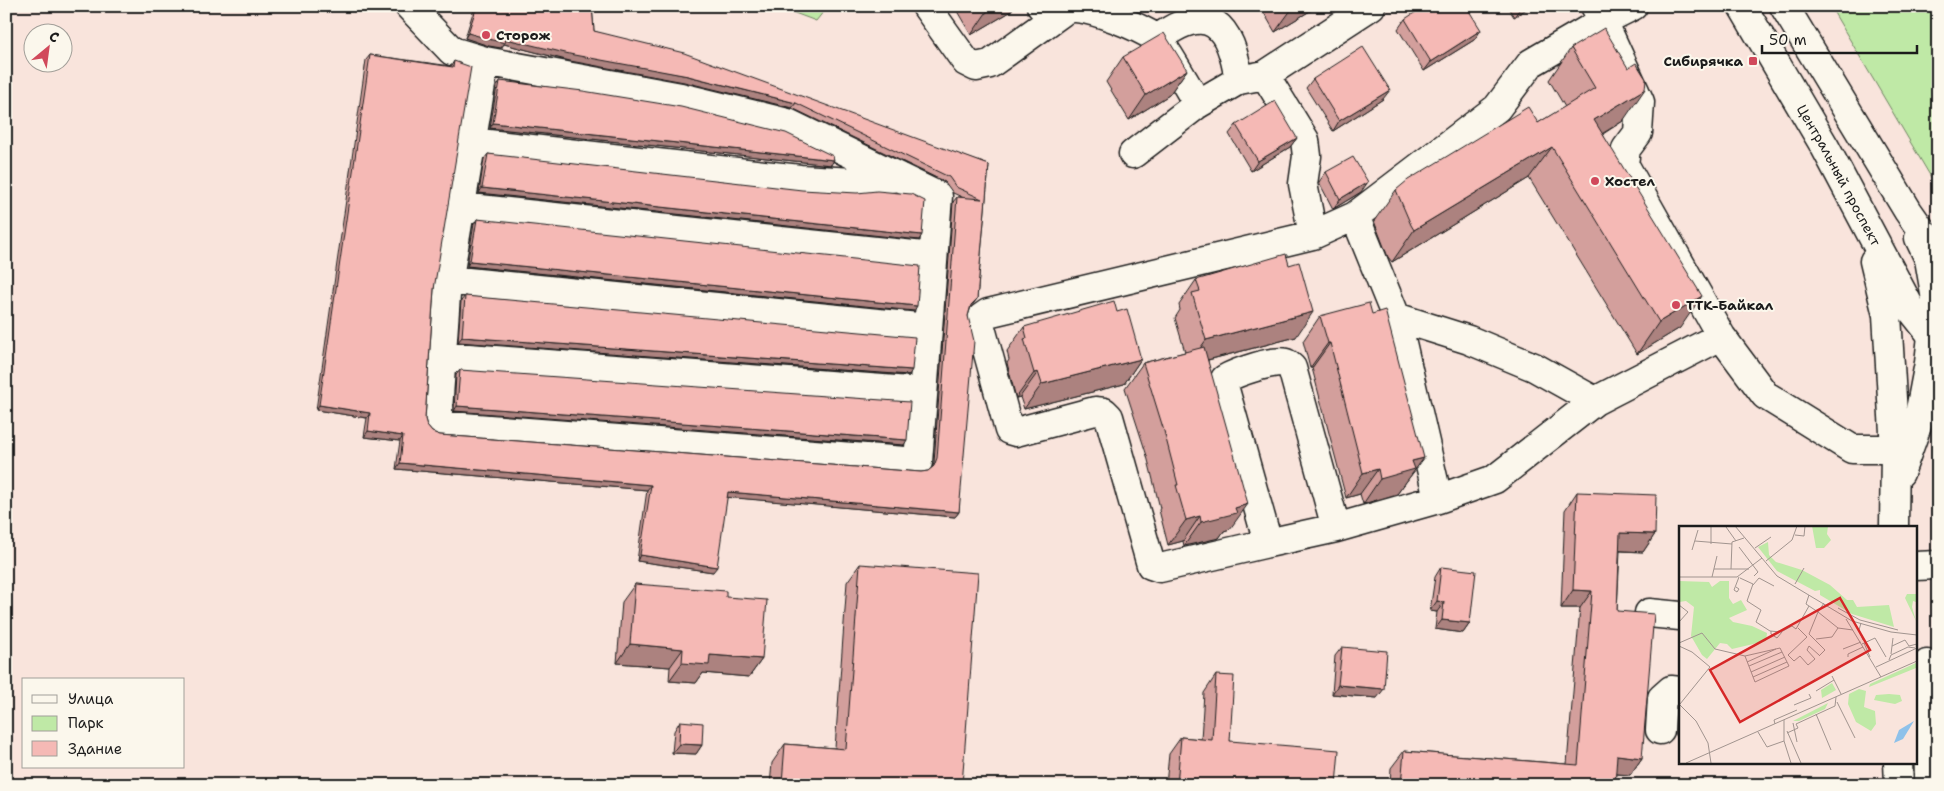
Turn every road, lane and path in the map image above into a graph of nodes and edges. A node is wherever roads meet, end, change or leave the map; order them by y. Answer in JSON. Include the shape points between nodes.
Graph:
{"nodes":[{"id":1,"x":409,"y":6,"type":"edge"},
{"id":2,"x":926,"y":6,"type":"edge"},
{"id":3,"x":1371,"y":6,"type":"edge"},
{"id":4,"x":1633,"y":6,"type":"edge"},
{"id":5,"x":1742,"y":6,"type":"edge"},
{"id":6,"x":1784,"y":6,"type":"edge"},
{"id":7,"x":1051,"y":10,"type":"edge"},
{"id":8,"x":1599,"y":14,"type":"edge"},
{"id":9,"x":1157,"y":39,"type":"junction"},
{"id":10,"x":485,"y":60,"type":"junction"},
{"id":11,"x":1265,"y":75,"type":"junction"},
{"id":12,"x":1239,"y":80,"type":"junction"},
{"id":13,"x":1198,"y":104,"type":"junction"},
{"id":14,"x":471,"y":142,"type":"junction"},
{"id":15,"x":1133,"y":154,"type":"dead end"},
{"id":16,"x":899,"y":177,"type":"junction"},
{"id":17,"x":460,"y":207,"type":"junction"},
{"id":18,"x":1908,"y":211,"type":"junction"},
{"id":19,"x":1355,"y":216,"type":"junction"},
{"id":20,"x":1867,"y":229,"type":"junction"},
{"id":21,"x":1313,"y":235,"type":"junction"},
{"id":22,"x":1938,"y":254,"type":"edge"},
{"id":23,"x":934,"y":257,"type":"junction"},
{"id":24,"x":448,"y":280,"type":"junction"},
{"id":25,"x":1396,"y":317,"type":"junction"},
{"id":26,"x":928,"y":328,"type":"junction"},
{"id":27,"x":1721,"y":336,"type":"junction"},
{"id":28,"x":1935,"y":340,"type":"edge"},
{"id":29,"x":442,"y":356,"type":"junction"},
{"id":30,"x":923,"y":392,"type":"junction"},
{"id":31,"x":1595,"y":401,"type":"junction"},
{"id":32,"x":1938,"y":408,"type":"edge"},
{"id":33,"x":1917,"y":426,"type":"junction"},
{"id":34,"x":1895,"y":449,"type":"junction"},
{"id":35,"x":1896,"y":486,"type":"junction"},
{"id":36,"x":1438,"y":499,"type":"junction"},
{"id":37,"x":1894,"y":526,"type":"edge"},
{"id":38,"x":1336,"y":528,"type":"junction"},
{"id":39,"x":1268,"y":543,"type":"junction"},
{"id":40,"x":1938,"y":565,"type":"edge"},
{"id":41,"x":1916,"y":566,"type":"edge"},
{"id":42,"x":1649,"y":613,"type":"edge"},
{"id":43,"x":1679,"y":616,"type":"edge"},
{"id":44,"x":1927,"y":664,"type":"edge"},
{"id":45,"x":1679,"y":691,"type":"edge"},
{"id":46,"x":1660,"y":730,"type":"dead end"},
{"id":47,"x":1898,"y":764,"type":"edge"},
{"id":48,"x":1899,"y":785,"type":"edge"},
{"id":49,"x":1929,"y":785,"type":"edge"}],
"edges":[{"from":1,"to":10,"type":"main road","via":[[452,51]]},
{"from":2,"to":7,"type":"main road","via":[[966,62],[976,67],[990,64]]},
{"from":3,"to":11,"type":"main road"},
{"from":4,"to":8,"type":"main road"},
{"from":5,"to":20,"type":"main road","name":"Центральный проспект","via":[[1825,147]]},
{"from":6,"to":18,"type":"main road"},
{"from":7,"to":9,"type":"main road","via":[[1088,9]]},
{"from":8,"to":19,"type":"main road","via":[[1531,63],[1498,108]]},
{"from":8,"to":27,"type":"main road","via":[[1640,102],[1638,133],[1626,149],[1624,164]]},
{"from":9,"to":12,"type":"main road","via":[[1184,21],[1205,19],[1223,32],[1234,54]]},
{"from":9,"to":13,"type":"main road"},
{"from":10,"to":14,"type":"main road"},
{"from":10,"to":16,"type":"main road","via":[[680,97],[788,123]]},
{"from":11,"to":12,"type":"main road"},
{"from":11,"to":21,"type":"main road","via":[[1306,140],[1303,184]]},
{"from":12,"to":13,"type":"main road"},
{"from":13,"to":15,"type":"main road"},
{"from":14,"to":16,"type":"main road","via":[[800,179],[854,182]]},
{"from":14,"to":17,"type":"main road"},
{"from":16,"to":23,"type":"main road","via":[[938,196]]},
{"from":17,"to":23,"type":"main road"},
{"from":17,"to":24,"type":"main road"},
{"from":18,"to":22,"type":"main road"},
{"from":18,"to":28,"type":"main road","via":[[1928,259],[1936,300]]},
{"from":19,"to":21,"type":"main road"},
{"from":19,"to":25,"type":"main road"},
{"from":20,"to":28,"type":"main road","name":"Центральный проспект","via":[[1911,309]]},
{"from":20,"to":34,"type":"main road","via":[[1887,315]]},
{"from":21,"to":39,"type":"main road","via":[[988,314],[980,324],[1009,430],[1016,432],[1095,411],[1110,417],[1151,565],[1160,568]]},
{"from":23,"to":26,"type":"main road"},
{"from":24,"to":26,"type":"main road"},
{"from":24,"to":29,"type":"main road"},
{"from":25,"to":31,"type":"main road","via":[[1469,340],[1534,367]]},
{"from":25,"to":36,"type":"main road"},
{"from":26,"to":30,"type":"main road"},
{"from":27,"to":31,"type":"main road"},
{"from":27,"to":34,"type":"main road","via":[[1766,394],[1852,449]]},
{"from":28,"to":33,"type":"main road"},
{"from":29,"to":30,"type":"main road"},
{"from":29,"to":30,"type":"main road","via":[[437,425],[918,462]]},
{"from":31,"to":36,"type":"main road","via":[[1495,479]]},
{"from":32,"to":33,"type":"main road"},
{"from":33,"to":35,"type":"main road"},
{"from":34,"to":35,"type":"main road"},
{"from":35,"to":37,"type":"main road"},
{"from":36,"to":38,"type":"main road"},
{"from":38,"to":39,"type":"main road"},
{"from":38,"to":39,"type":"main road","via":[[1292,368],[1279,362],[1233,374],[1225,379],[1224,386]]},
{"from":40,"to":41,"type":"main road"},
{"from":42,"to":43,"type":"main road"},
{"from":44,"to":49,"type":"main road"},
{"from":45,"to":46,"type":"main road","via":[[1671,690],[1662,698]]},
{"from":47,"to":48,"type":"main road"}]}
